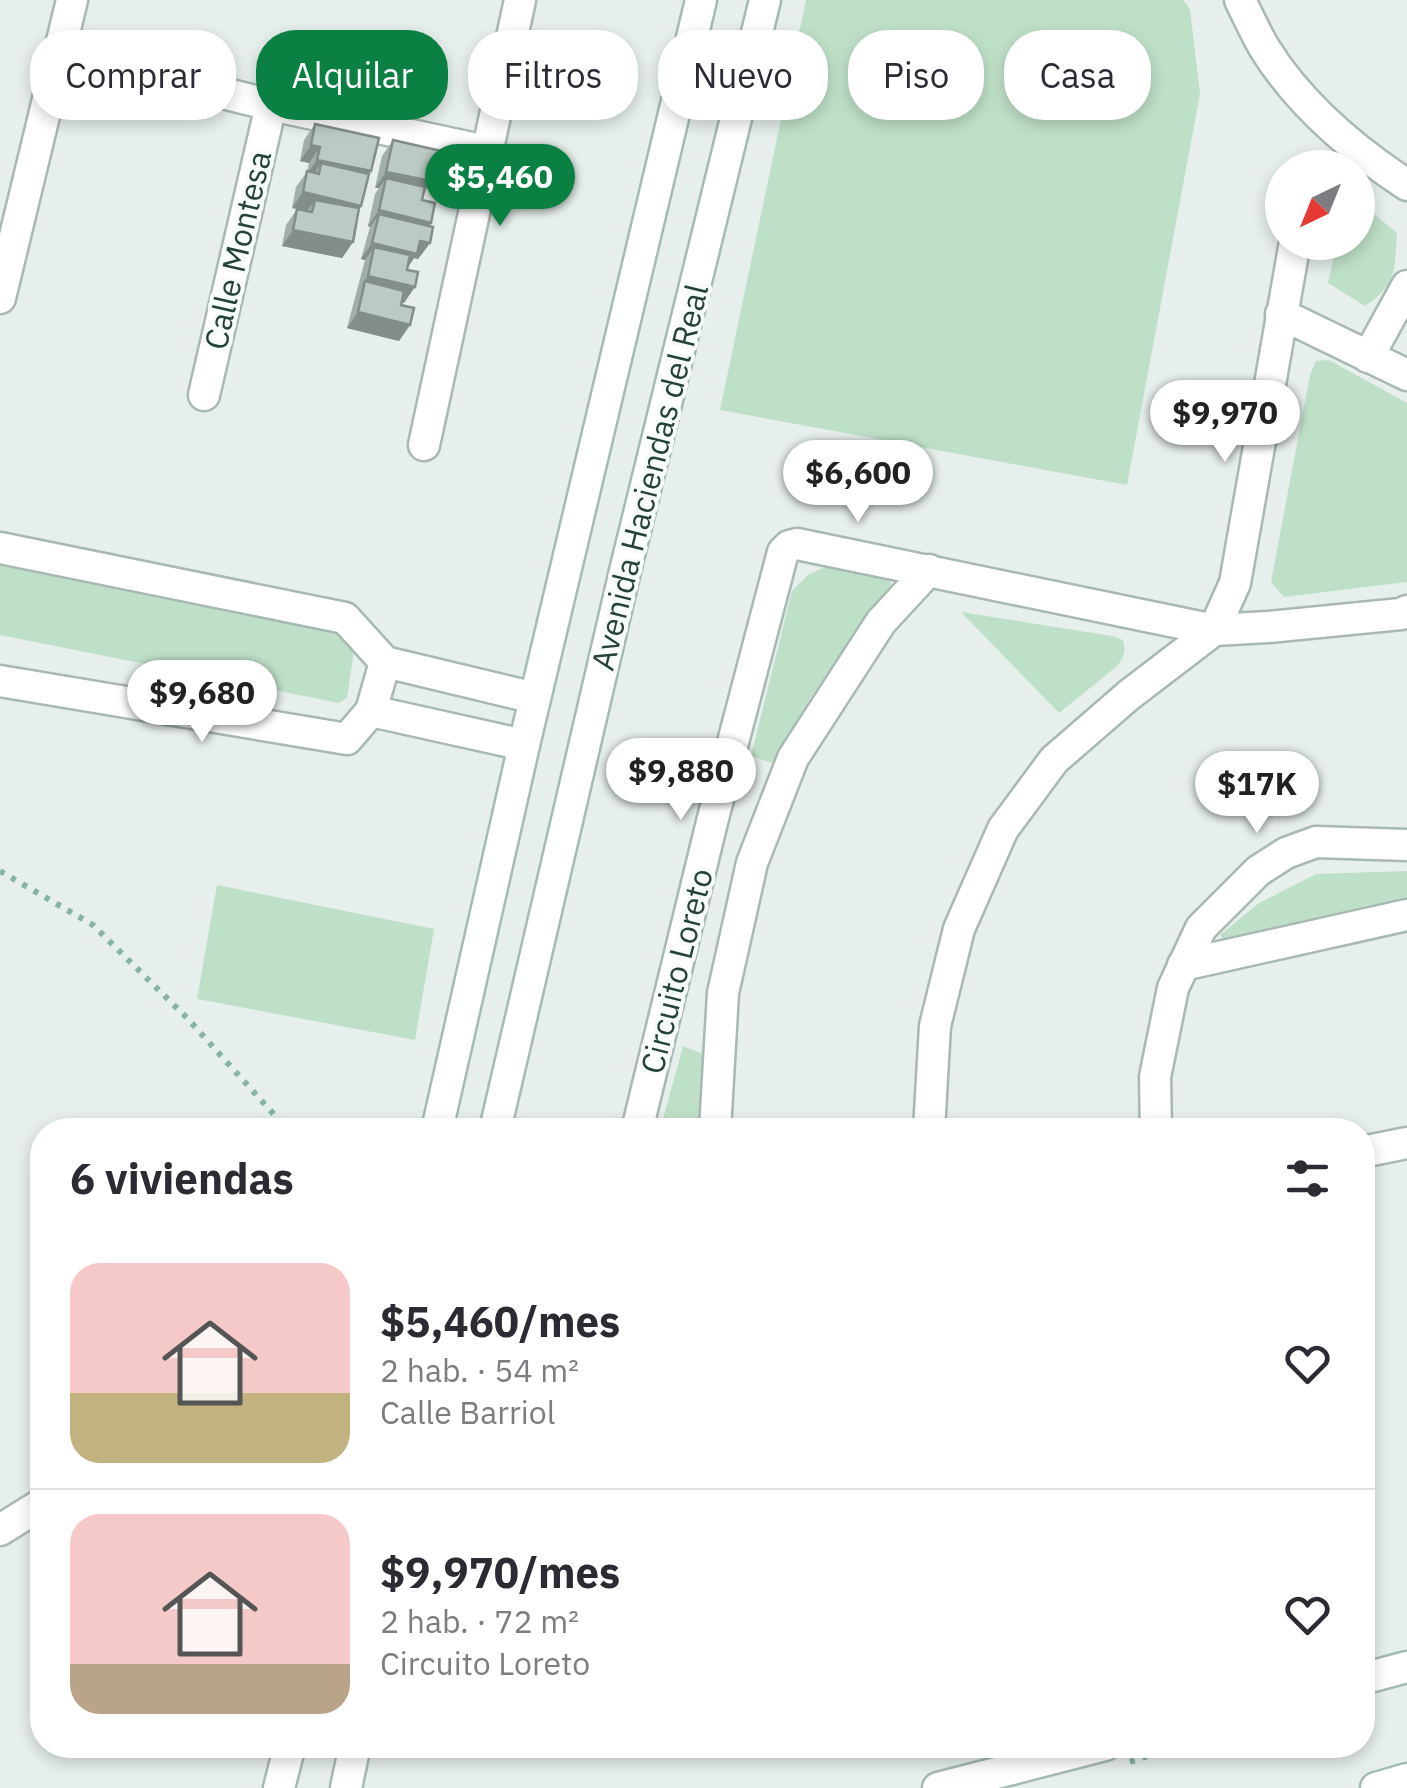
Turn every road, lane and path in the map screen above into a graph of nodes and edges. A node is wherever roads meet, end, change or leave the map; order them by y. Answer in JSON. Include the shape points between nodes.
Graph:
{"nodes":[{"id":1,"x":72,"y":0,"type":"edge"},
{"id":2,"x":520,"y":0,"type":"edge"},
{"id":3,"x":701,"y":0,"type":"edge"},
{"id":4,"x":765,"y":0,"type":"edge"},
{"id":5,"x":1240,"y":0,"type":"edge"},
{"id":6,"x":65,"y":30,"type":"edge"},
{"id":7,"x":44,"y":120,"type":"edge"},
{"id":8,"x":268,"y":120,"type":"edge"},
{"id":9,"x":341,"y":120,"type":"edge"},
{"id":10,"x":486,"y":151,"type":"junction"},
{"id":11,"x":1407,"y":185,"type":"edge"},
{"id":12,"x":1291,"y":260,"type":"edge"},
{"id":13,"x":1407,"y":286,"type":"edge"},
{"id":14,"x":0,"y":298,"type":"edge"},
{"id":15,"x":1281,"y":314,"type":"junction"},
{"id":16,"x":1368,"y":357,"type":"junction"},
{"id":17,"x":1407,"y":375,"type":"edge"},
{"id":18,"x":204,"y":394,"type":"dead end"},
{"id":19,"x":424,"y":445,"type":"dead end"},
{"id":20,"x":0,"y":548,"type":"edge"},
{"id":21,"x":929,"y":570,"type":"junction"},
{"id":22,"x":1407,"y":611,"type":"edge"},
{"id":23,"x":1214,"y":630,"type":"junction"},
{"id":24,"x":385,"y":662,"type":"junction"},
{"id":25,"x":0,"y":680,"type":"edge"},
{"id":26,"x":535,"y":698,"type":"junction"},
{"id":27,"x":371,"y":711,"type":"junction"},
{"id":28,"x":524,"y":745,"type":"junction"},
{"id":29,"x":1407,"y":844,"type":"edge"},
{"id":30,"x":0,"y":871,"type":"edge"},
{"id":31,"x":1407,"y":915,"type":"edge"},
{"id":32,"x":1183,"y":966,"type":"junction"},
{"id":33,"x":277,"y":1118,"type":"edge"},
{"id":34,"x":440,"y":1118,"type":"edge"},
{"id":35,"x":498,"y":1118,"type":"edge"},
{"id":36,"x":640,"y":1118,"type":"edge"},
{"id":37,"x":716,"y":1118,"type":"edge"},
{"id":38,"x":930,"y":1118,"type":"edge"},
{"id":39,"x":1156,"y":1118,"type":"edge"},
{"id":40,"x":1407,"y":1142,"type":"edge"},
{"id":41,"x":1375,"y":1149,"type":"edge"},
{"id":42,"x":30,"y":1511,"type":"edge"},
{"id":43,"x":0,"y":1530,"type":"edge"},
{"id":44,"x":1407,"y":1667,"type":"edge"},
{"id":45,"x":1375,"y":1676,"type":"edge"},
{"id":46,"x":287,"y":1758,"type":"edge"},
{"id":47,"x":352,"y":1758,"type":"edge"},
{"id":48,"x":1055,"y":1758,"type":"edge"},
{"id":49,"x":1407,"y":1780,"type":"edge"},
{"id":50,"x":279,"y":1788,"type":"edge"},
{"id":51,"x":346,"y":1788,"type":"edge"},
{"id":52,"x":938,"y":1788,"type":"edge"},
{"id":53,"x":1376,"y":1788,"type":"edge"}],
"edges":[{"from":1,"to":6,"type":"street"},
{"from":2,"to":10,"type":"street"},
{"from":3,"to":26,"type":"street","name":"Avenida Haciendas del Real"},
{"from":4,"to":35,"type":"street","name":"Avenida Haciendas del Real"},
{"from":5,"to":11,"type":"street","via":[[1301,97],[1346,142]]},
{"from":7,"to":14,"type":"street"},
{"from":8,"to":18,"type":"street","name":"Calle Montesa"},
{"from":9,"to":10,"type":"street"},
{"from":10,"to":19,"type":"street"},
{"from":12,"to":15,"type":"street"},
{"from":13,"to":16,"type":"street"},
{"from":15,"to":16,"type":"street"},
{"from":15,"to":23,"type":"street","via":[[1235,583]]},
{"from":16,"to":17,"type":"street"},
{"from":20,"to":24,"type":"street","via":[[344,618]]},
{"from":21,"to":23,"type":"street","name":"Circuito Loreto"},
{"from":21,"to":36,"type":"street","name":"Circuito Loreto","via":[[797,544],[783,552]]},
{"from":21,"to":37,"type":"street","name":"Circuito Loreto","via":[[881,622],[793,758],[752,863],[723,993]]},
{"from":22,"to":23,"type":"street","name":"Circuito Loreto"},
{"from":23,"to":38,"type":"street","via":[[1054,760],[1002,829],[959,929],[935,1026]]},
{"from":24,"to":26,"type":"street"},
{"from":24,"to":27,"type":"street"},
{"from":25,"to":27,"type":"street","via":[[347,739]]},
{"from":26,"to":28,"type":"street","name":"Avenida Haciendas del Real"},
{"from":27,"to":28,"type":"street"},
{"from":28,"to":34,"type":"street","name":"Avenida Haciendas del Real"},
{"from":29,"to":32,"type":"street","via":[[1316,842],[1286,853],[1258,870],[1202,928]]},
{"from":30,"to":33,"type":"path","via":[[93,925]]},
{"from":31,"to":32,"type":"street"},
{"from":32,"to":39,"type":"street","via":[[1155,1077]]},
{"from":40,"to":41,"type":"street"},
{"from":42,"to":43,"type":"street"},
{"from":44,"to":45,"type":"street"},
{"from":46,"to":50,"type":"street"},
{"from":47,"to":51,"type":"street"},
{"from":48,"to":52,"type":"street"},
{"from":49,"to":53,"type":"street"}]}
